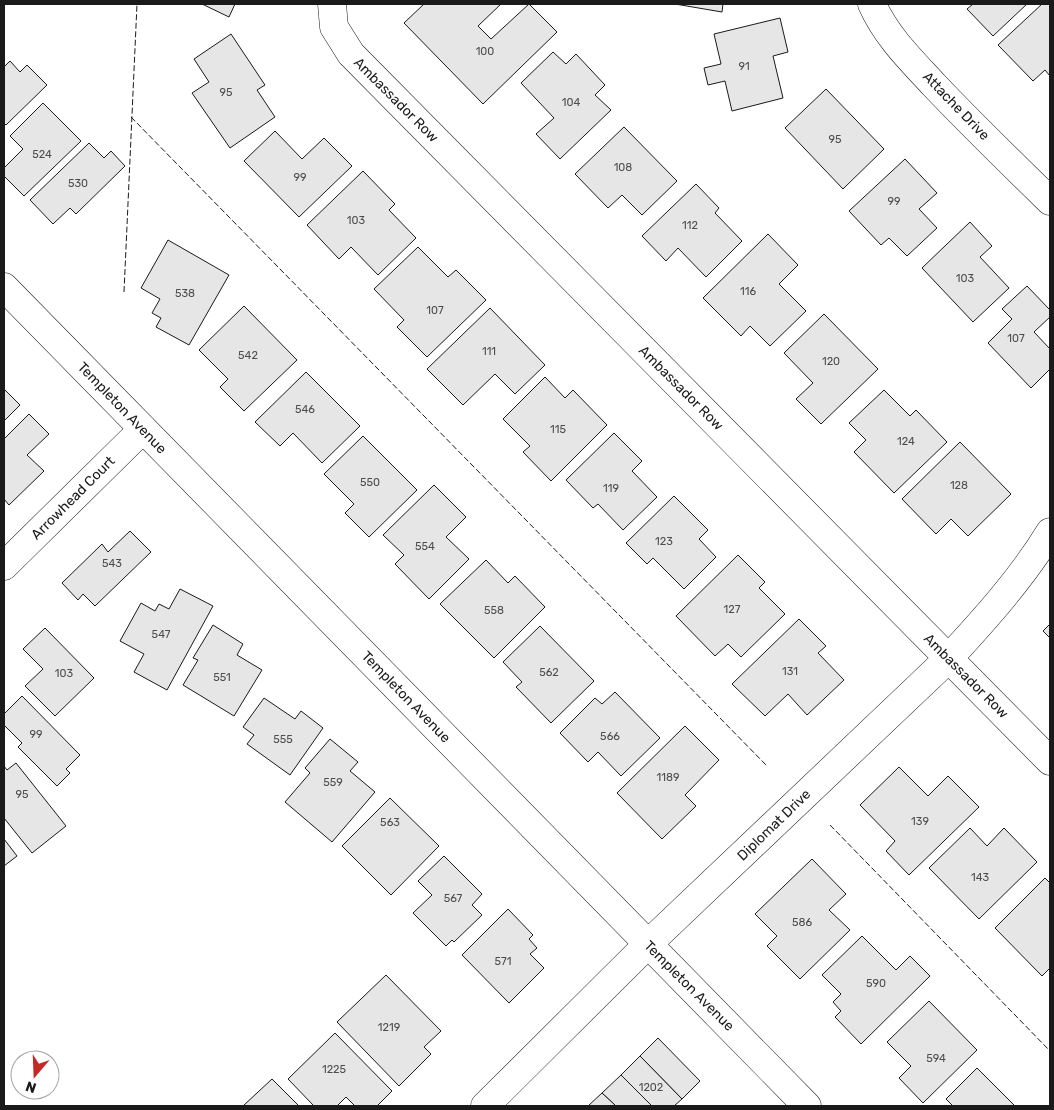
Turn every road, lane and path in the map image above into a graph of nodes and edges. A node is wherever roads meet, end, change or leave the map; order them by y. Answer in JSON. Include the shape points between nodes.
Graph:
{"nodes":[{"id":1,"x":332,"y":4,"type":"edge"},
{"id":2,"x":872,"y":4,"type":"edge"},
{"id":3,"x":1050,"y":201,"type":"edge"},
{"id":4,"x":4,"y":287,"type":"edge"},
{"id":5,"x":143,"y":429,"type":"junction"},
{"id":6,"x":1050,"y":532,"type":"edge"},
{"id":7,"x":4,"y":566,"type":"edge"},
{"id":8,"x":948,"y":659,"type":"junction"},
{"id":9,"x":1050,"y":761,"type":"edge"},
{"id":10,"x":648,"y":944,"type":"junction"},
{"id":11,"x":484,"y":1106,"type":"edge"},
{"id":12,"x":808,"y":1106,"type":"edge"}],
"edges":[{"from":1,"to":8,"type":"street","name":"Ambassador Row","via":[[334,27],[351,54]]},
{"from":2,"to":3,"type":"street","name":"Attache Drive","via":[[880,22],[900,47]]},
{"from":4,"to":5,"type":"street","name":"Templeton Avenue"},
{"from":5,"to":7,"type":"street","name":"Arrowhead Court"},
{"from":5,"to":10,"type":"street","name":"Templeton Avenue"},
{"from":6,"to":8,"type":"street","name":"Diplomat Drive","via":[[984,619]]},
{"from":8,"to":9,"type":"street","name":"Ambassador Row"},
{"from":8,"to":10,"type":"street","name":"Diplomat Drive"},
{"from":10,"to":11,"type":"street","name":"Diplomat Drive"},
{"from":10,"to":12,"type":"street","name":"Templeton Avenue"}]}
